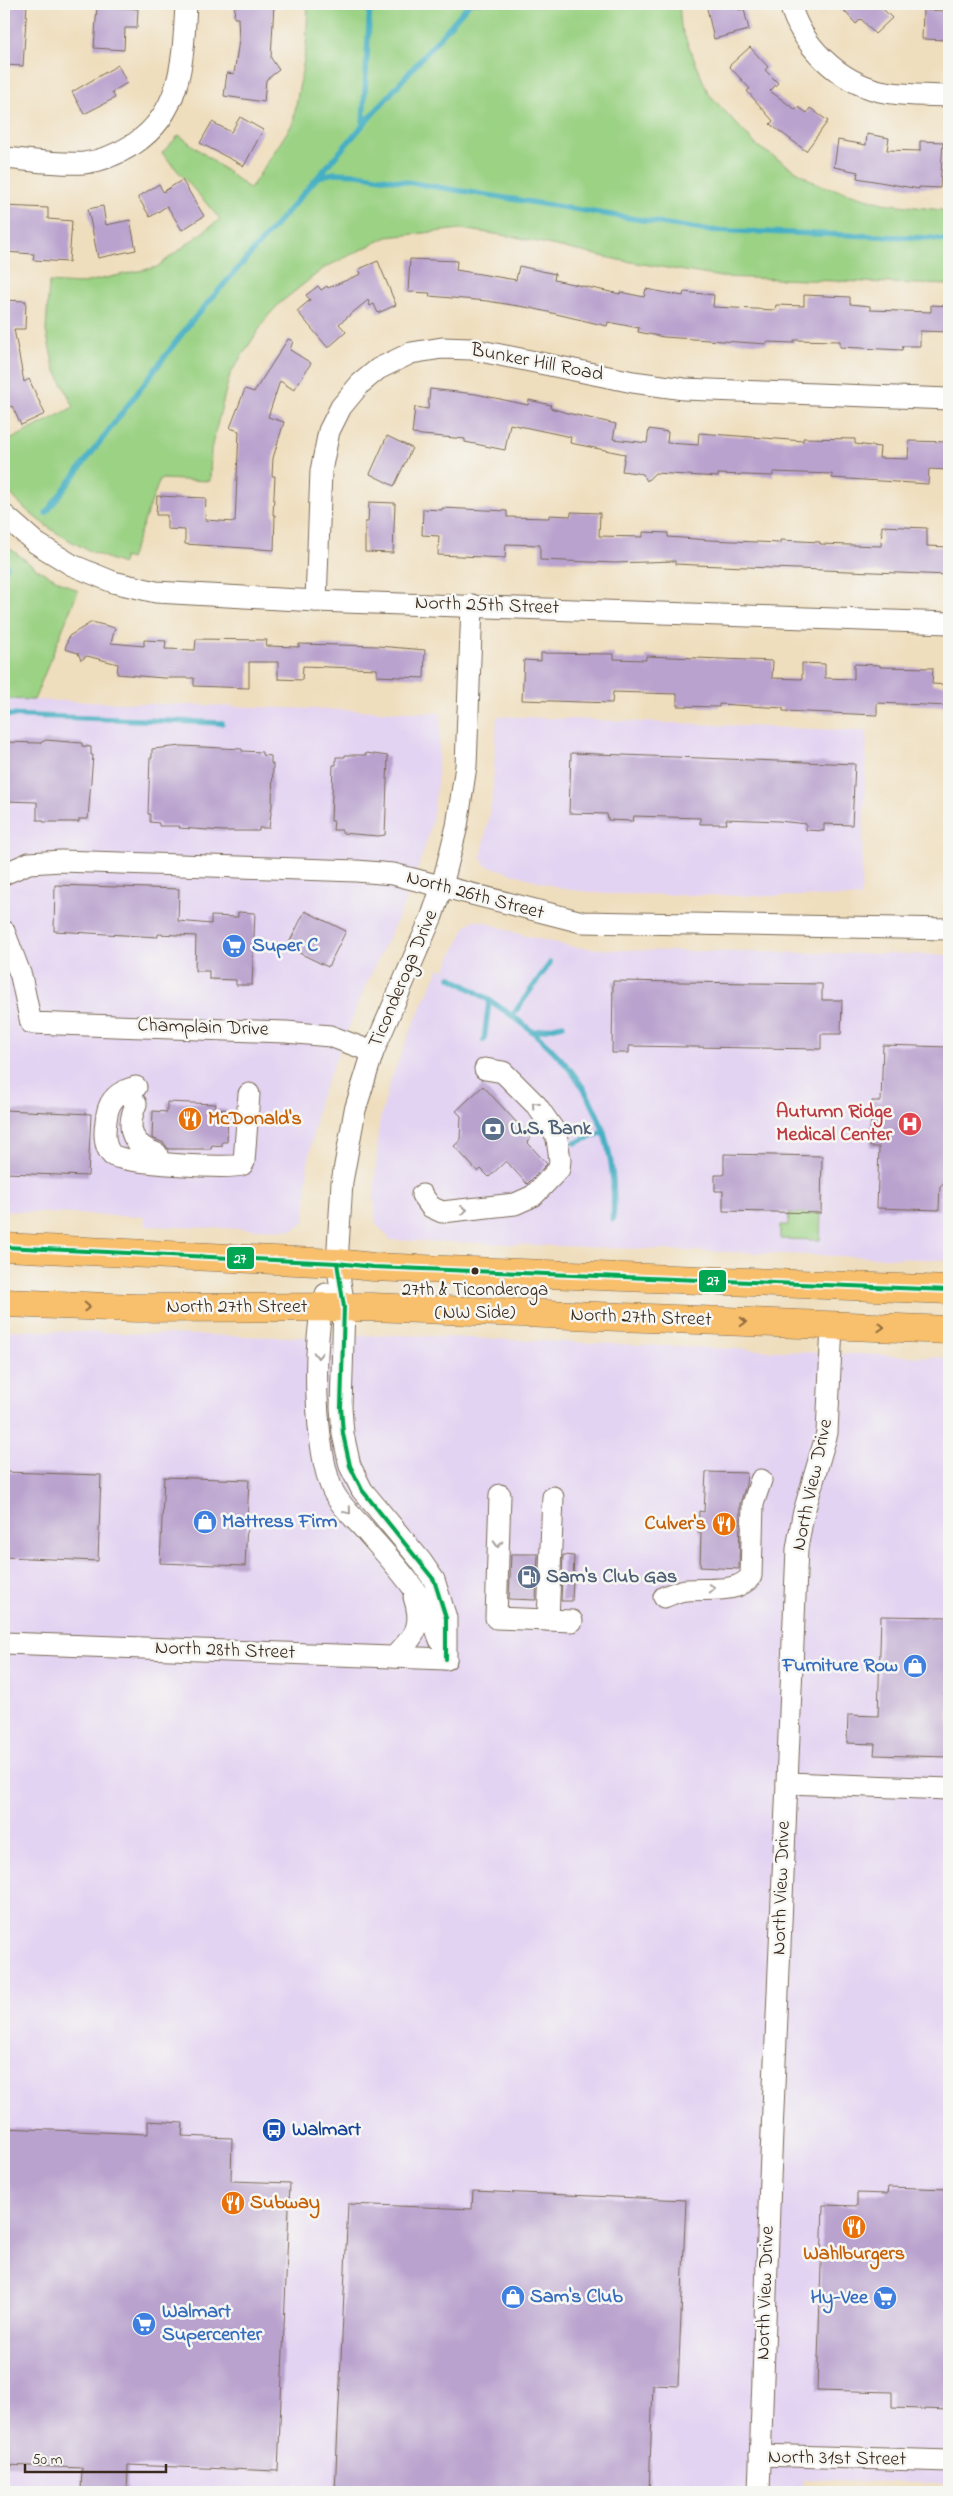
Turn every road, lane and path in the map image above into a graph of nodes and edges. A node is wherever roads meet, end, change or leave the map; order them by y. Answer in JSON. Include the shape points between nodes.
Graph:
{"nodes":[{"id":1,"x":186,"y":4,"type":"edge"},
{"id":2,"x":790,"y":4,"type":"edge"},
{"id":3,"x":949,"y":96,"type":"edge"},
{"id":4,"x":4,"y":158,"type":"edge"},
{"id":5,"x":949,"y":399,"type":"edge"},
{"id":6,"x":4,"y":514,"type":"edge"},
{"id":7,"x":316,"y":601,"type":"junction"},
{"id":8,"x":472,"y":605,"type":"junction"},
{"id":9,"x":949,"y":623,"type":"edge"},
{"id":10,"x":4,"y":874,"type":"edge"},
{"id":11,"x":442,"y":886,"type":"junction"},
{"id":12,"x":949,"y":929,"type":"edge"},
{"id":13,"x":4,"y":931,"type":"edge"},
{"id":14,"x":373,"y":1052,"type":"junction"},
{"id":15,"x":485,"y":1069,"type":"dead end"},
{"id":16,"x":249,"y":1094,"type":"dead end"},
{"id":17,"x":244,"y":1156,"type":"junction"},
{"id":18,"x":422,"y":1196,"type":"dead end"},
{"id":19,"x":4,"y":1247,"type":"edge"},
{"id":20,"x":337,"y":1263,"type":"junction"},
{"id":21,"x":949,"y":1290,"type":"edge"},
{"id":22,"x":4,"y":1303,"type":"edge"},
{"id":23,"x":333,"y":1307,"type":"junction"},
{"id":24,"x":832,"y":1325,"type":"junction"},
{"id":25,"x":949,"y":1330,"type":"edge"},
{"id":26,"x":761,"y":1480,"type":"dead end"},
{"id":27,"x":500,"y":1495,"type":"dead end"},
{"id":28,"x":553,"y":1497,"type":"dead end"},
{"id":29,"x":406,"y":1578,"type":"junction"},
{"id":30,"x":664,"y":1597,"type":"dead end"},
{"id":31,"x":548,"y":1620,"type":"junction"},
{"id":32,"x":572,"y":1621,"type":"dead end"},
{"id":33,"x":4,"y":1642,"type":"edge"},
{"id":34,"x":394,"y":1657,"type":"junction"},
{"id":35,"x":446,"y":1659,"type":"junction"},
{"id":36,"x":787,"y":1783,"type":"junction"},
{"id":37,"x":949,"y":1789,"type":"edge"},
{"id":38,"x":760,"y":2454,"type":"junction"},
{"id":39,"x":949,"y":2461,"type":"edge"},
{"id":40,"x":759,"y":2492,"type":"edge"}],
"edges":[{"from":1,"to":4,"type":"street","via":[[175,94],[160,121],[146,134],[118,153],[91,162]]},
{"from":2,"to":3,"type":"street","via":[[812,46],[830,65],[851,79],[869,88],[888,92]]},
{"from":5,"to":7,"type":"street","name":"Bunker Hill Road","via":[[684,389],[471,349],[442,348],[411,353],[378,369],[360,384],[341,407],[329,431],[321,471]]},
{"from":6,"to":7,"type":"street","name":"North 25th Street","via":[[36,543],[93,575],[144,590]]},
{"from":7,"to":8,"type":"street","name":"North 25th Street"},
{"from":8,"to":9,"type":"street","name":"North 25th Street"},
{"from":8,"to":11,"type":"street","name":"Ticonderoga Drive","via":[[464,777],[457,826]]},
{"from":10,"to":11,"type":"street","name":"North 26th Street","via":[[29,864],[61,861],[356,871],[409,877]]},
{"from":11,"to":12,"type":"street","name":"North 26th Street","via":[[582,922]]},
{"from":11,"to":14,"type":"street","name":"Ticonderoga Drive"},
{"from":13,"to":14,"type":"street","name":"Champlain Drive","via":[[21,976],[31,1023],[286,1032],[330,1036]]},
{"from":14,"to":20,"type":"street","name":"Ticonderoga Drive","via":[[346,1151]]},
{"from":18,"to":15,"type":"street","one_way":true,"via":[[442,1212],[515,1204],[533,1196],[559,1169],[557,1140],[537,1106],[503,1072]]},
{"from":16,"to":17,"type":"street"},
{"from":17,"to":17,"type":"street","via":[[240,1166],[120,1159],[113,1155],[105,1140],[111,1103],[119,1093],[134,1093],[116,1109],[116,1139],[126,1151]]},
{"from":19,"to":20,"type":"main road","name":"North 27th Street"},
{"from":20,"to":21,"type":"main road","name":"North 27th Street"},
{"from":20,"to":23,"type":"street","name":"Ticonderoga Drive"},
{"from":22,"to":23,"type":"main road","name":"North 27th Street","one_way":true,"via":[[137,1308]]},
{"from":23,"to":24,"type":"main road","name":"North 27th Street","one_way":true},
{"from":23,"to":29,"type":"street","name":"Ticonderoga Drive","one_way":true,"via":[[318,1411],[329,1478],[341,1502]]},
{"from":23,"to":35,"type":"street","name":"Ticonderoga Drive","via":[[343,1434],[350,1466],[362,1490],[434,1580],[446,1618]]},
{"from":24,"to":25,"type":"main road","name":"North 27th Street","one_way":true},
{"from":24,"to":36,"type":"street","name":"North View Drive","via":[[827,1432],[803,1515],[797,1549]]},
{"from":30,"to":26,"type":"street","one_way":true,"via":[[684,1590],[734,1588],[745,1584],[751,1576],[753,1504]]},
{"from":27,"to":31,"type":"street","one_way":true,"via":[[496,1618]]},
{"from":28,"to":31,"type":"street"},
{"from":29,"to":34,"type":"street","via":[[419,1622],[415,1634]]},
{"from":29,"to":35,"type":"street","name":"Ticonderoga Drive","via":[[423,1600]]},
{"from":31,"to":32,"type":"street"},
{"from":33,"to":34,"type":"street","name":"North 28th Street"},
{"from":34,"to":35,"type":"street","name":"North 28th Street"},
{"from":36,"to":37,"type":"street"},
{"from":36,"to":38,"type":"street","name":"North View Drive"},
{"from":38,"to":39,"type":"street","name":"North 31st Street"},
{"from":38,"to":40,"type":"street","name":"North 31st Street"}]}
